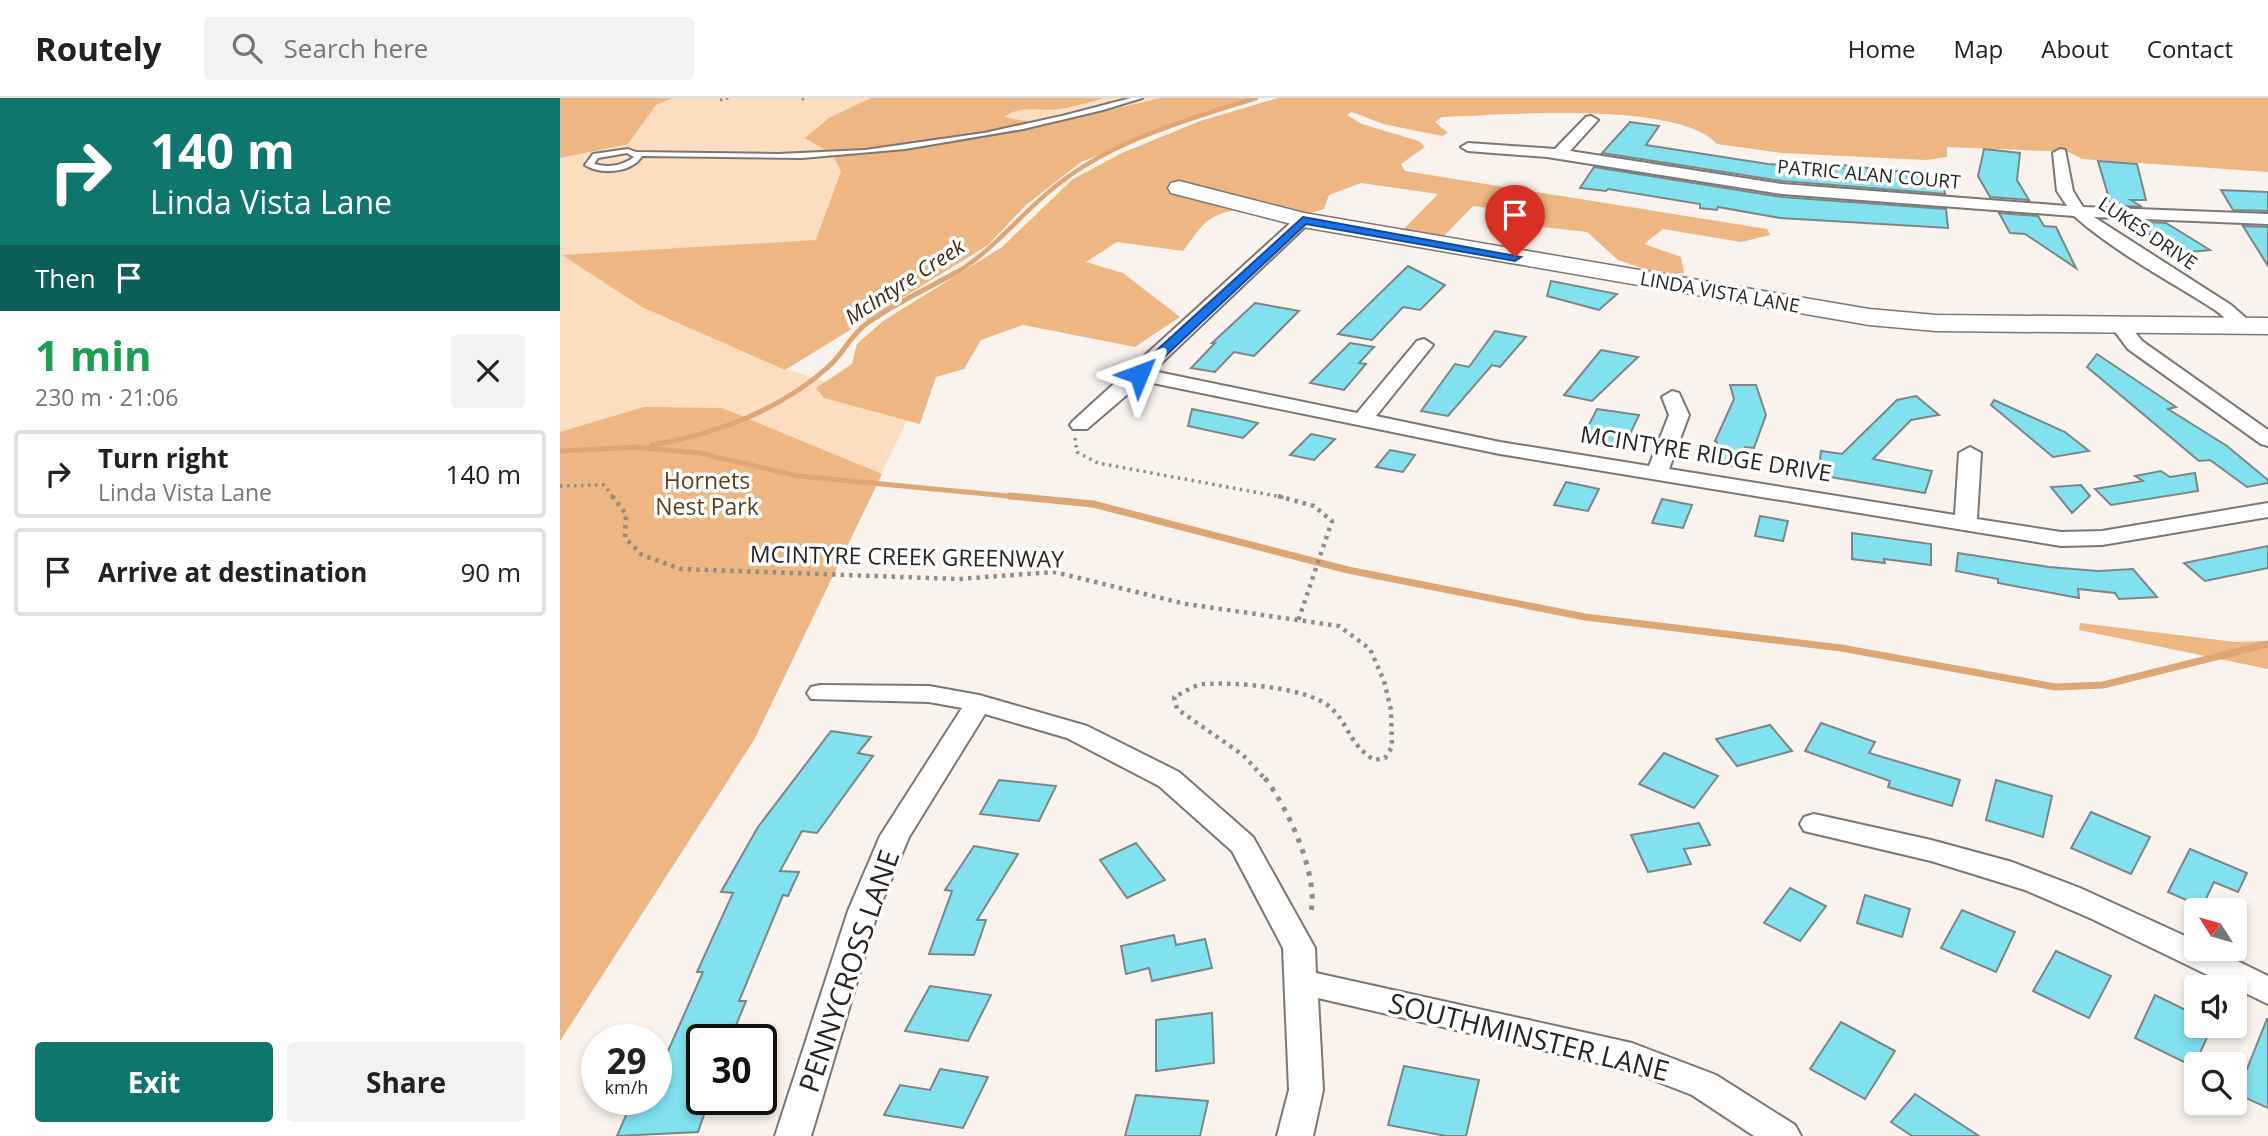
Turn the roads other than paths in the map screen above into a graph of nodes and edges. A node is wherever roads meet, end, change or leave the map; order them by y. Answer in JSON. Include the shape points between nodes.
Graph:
{"nodes":[{"id":1,"x":1139,"y":98,"type":"edge"},
{"id":2,"x":1591,"y":120,"type":"dead end"},
{"id":3,"x":1468,"y":147,"type":"dead end"},
{"id":4,"x":2060,"y":153,"type":"dead end"},
{"id":5,"x":638,"y":154,"type":"junction"},
{"id":6,"x":1557,"y":156,"type":"junction"},
{"id":7,"x":1179,"y":188,"type":"dead end"},
{"id":8,"x":2079,"y":212,"type":"junction"},
{"id":9,"x":2268,"y":219,"type":"edge"},
{"id":10,"x":1303,"y":220,"type":"junction"},
{"id":11,"x":2119,"y":325,"type":"junction"},
{"id":12,"x":2257,"y":326,"type":"edge"},
{"id":13,"x":1424,"y":345,"type":"dead end"},
{"id":14,"x":1139,"y":374,"type":"junction"},
{"id":15,"x":1672,"y":397,"type":"dead end"},
{"id":16,"x":1363,"y":419,"type":"junction"},
{"id":17,"x":1080,"y":425,"type":"road end"},
{"id":18,"x":2268,"y":440,"type":"edge"},
{"id":19,"x":1970,"y":453,"type":"dead end"},
{"id":20,"x":1657,"y":473,"type":"junction"},
{"id":21,"x":2268,"y":510,"type":"edge"},
{"id":22,"x":1966,"y":523,"type":"junction"},
{"id":23,"x":820,"y":693,"type":"dead end"},
{"id":24,"x":979,"y":703,"type":"junction"},
{"id":25,"x":1814,"y":824,"type":"dead end"},
{"id":26,"x":1301,"y":982,"type":"junction"},
{"id":27,"x":2268,"y":991,"type":"edge"},
{"id":28,"x":793,"y":1136,"type":"edge"},
{"id":29,"x":1295,"y":1136,"type":"edge"},
{"id":30,"x":1783,"y":1136,"type":"edge"}],
"edges":[{"from":1,"to":5,"type":"lane","via":[[994,133],[887,149],[778,156]]},
{"from":2,"to":6,"type":"street"},
{"from":3,"to":6,"type":"street","name":"PATRIC ALAN COURT"},
{"from":4,"to":8,"type":"street","name":"LUKES DRIVE","via":[[2065,191]]},
{"from":5,"to":5,"type":"lane","via":[[603,154],[589,165],[621,166],[634,162]]},
{"from":6,"to":8,"type":"street","name":"PATRIC ALAN COURT","via":[[1786,189]]},
{"from":7,"to":10,"type":"street","name":"LINDA VISTA LANE"},
{"from":8,"to":9,"type":"street","name":"PATRIC ALAN COURT"},
{"from":8,"to":12,"type":"street","name":"LUKES DRIVE","via":[[2100,230]]},
{"from":10,"to":11,"type":"street","name":"LINDA VISTA LANE","via":[[1869,317],[1937,323]]},
{"from":10,"to":14,"type":"street"},
{"from":11,"to":12,"type":"street","name":"LINDA VISTA LANE"},
{"from":11,"to":18,"type":"street","via":[[2135,345]]},
{"from":13,"to":16,"type":"street"},
{"from":14,"to":16,"type":"street","name":"MCINTYRE RIDGE DRIVE"},
{"from":14,"to":17,"type":"street"},
{"from":15,"to":20,"type":"street","via":[[1679,415]]},
{"from":16,"to":20,"type":"street","name":"MCINTYRE RIDGE DRIVE","via":[[1500,448]]},
{"from":19,"to":22,"type":"street"},
{"from":20,"to":22,"type":"street","name":"MCINTYRE RIDGE DRIVE"},
{"from":21,"to":22,"type":"street","name":"MCINTYRE RIDGE DRIVE","via":[[2102,538],[2061,539]]},
{"from":23,"to":24,"type":"street","via":[[916,694]]},
{"from":24,"to":26,"type":"street","via":[[1077,732],[1169,779],[1242,844],[1299,948]]},
{"from":24,"to":28,"type":"street","name":"PENNYCROSS LANE","via":[[889,849],[863,911]]},
{"from":25,"to":27,"type":"street","via":[[1905,843],[2002,871],[2132,925]]},
{"from":26,"to":29,"type":"street","via":[[1306,1090]]},
{"from":26,"to":30,"type":"street","name":"SOUTHMINSTER LANE","via":[[1632,1057],[1704,1085]]}]}
